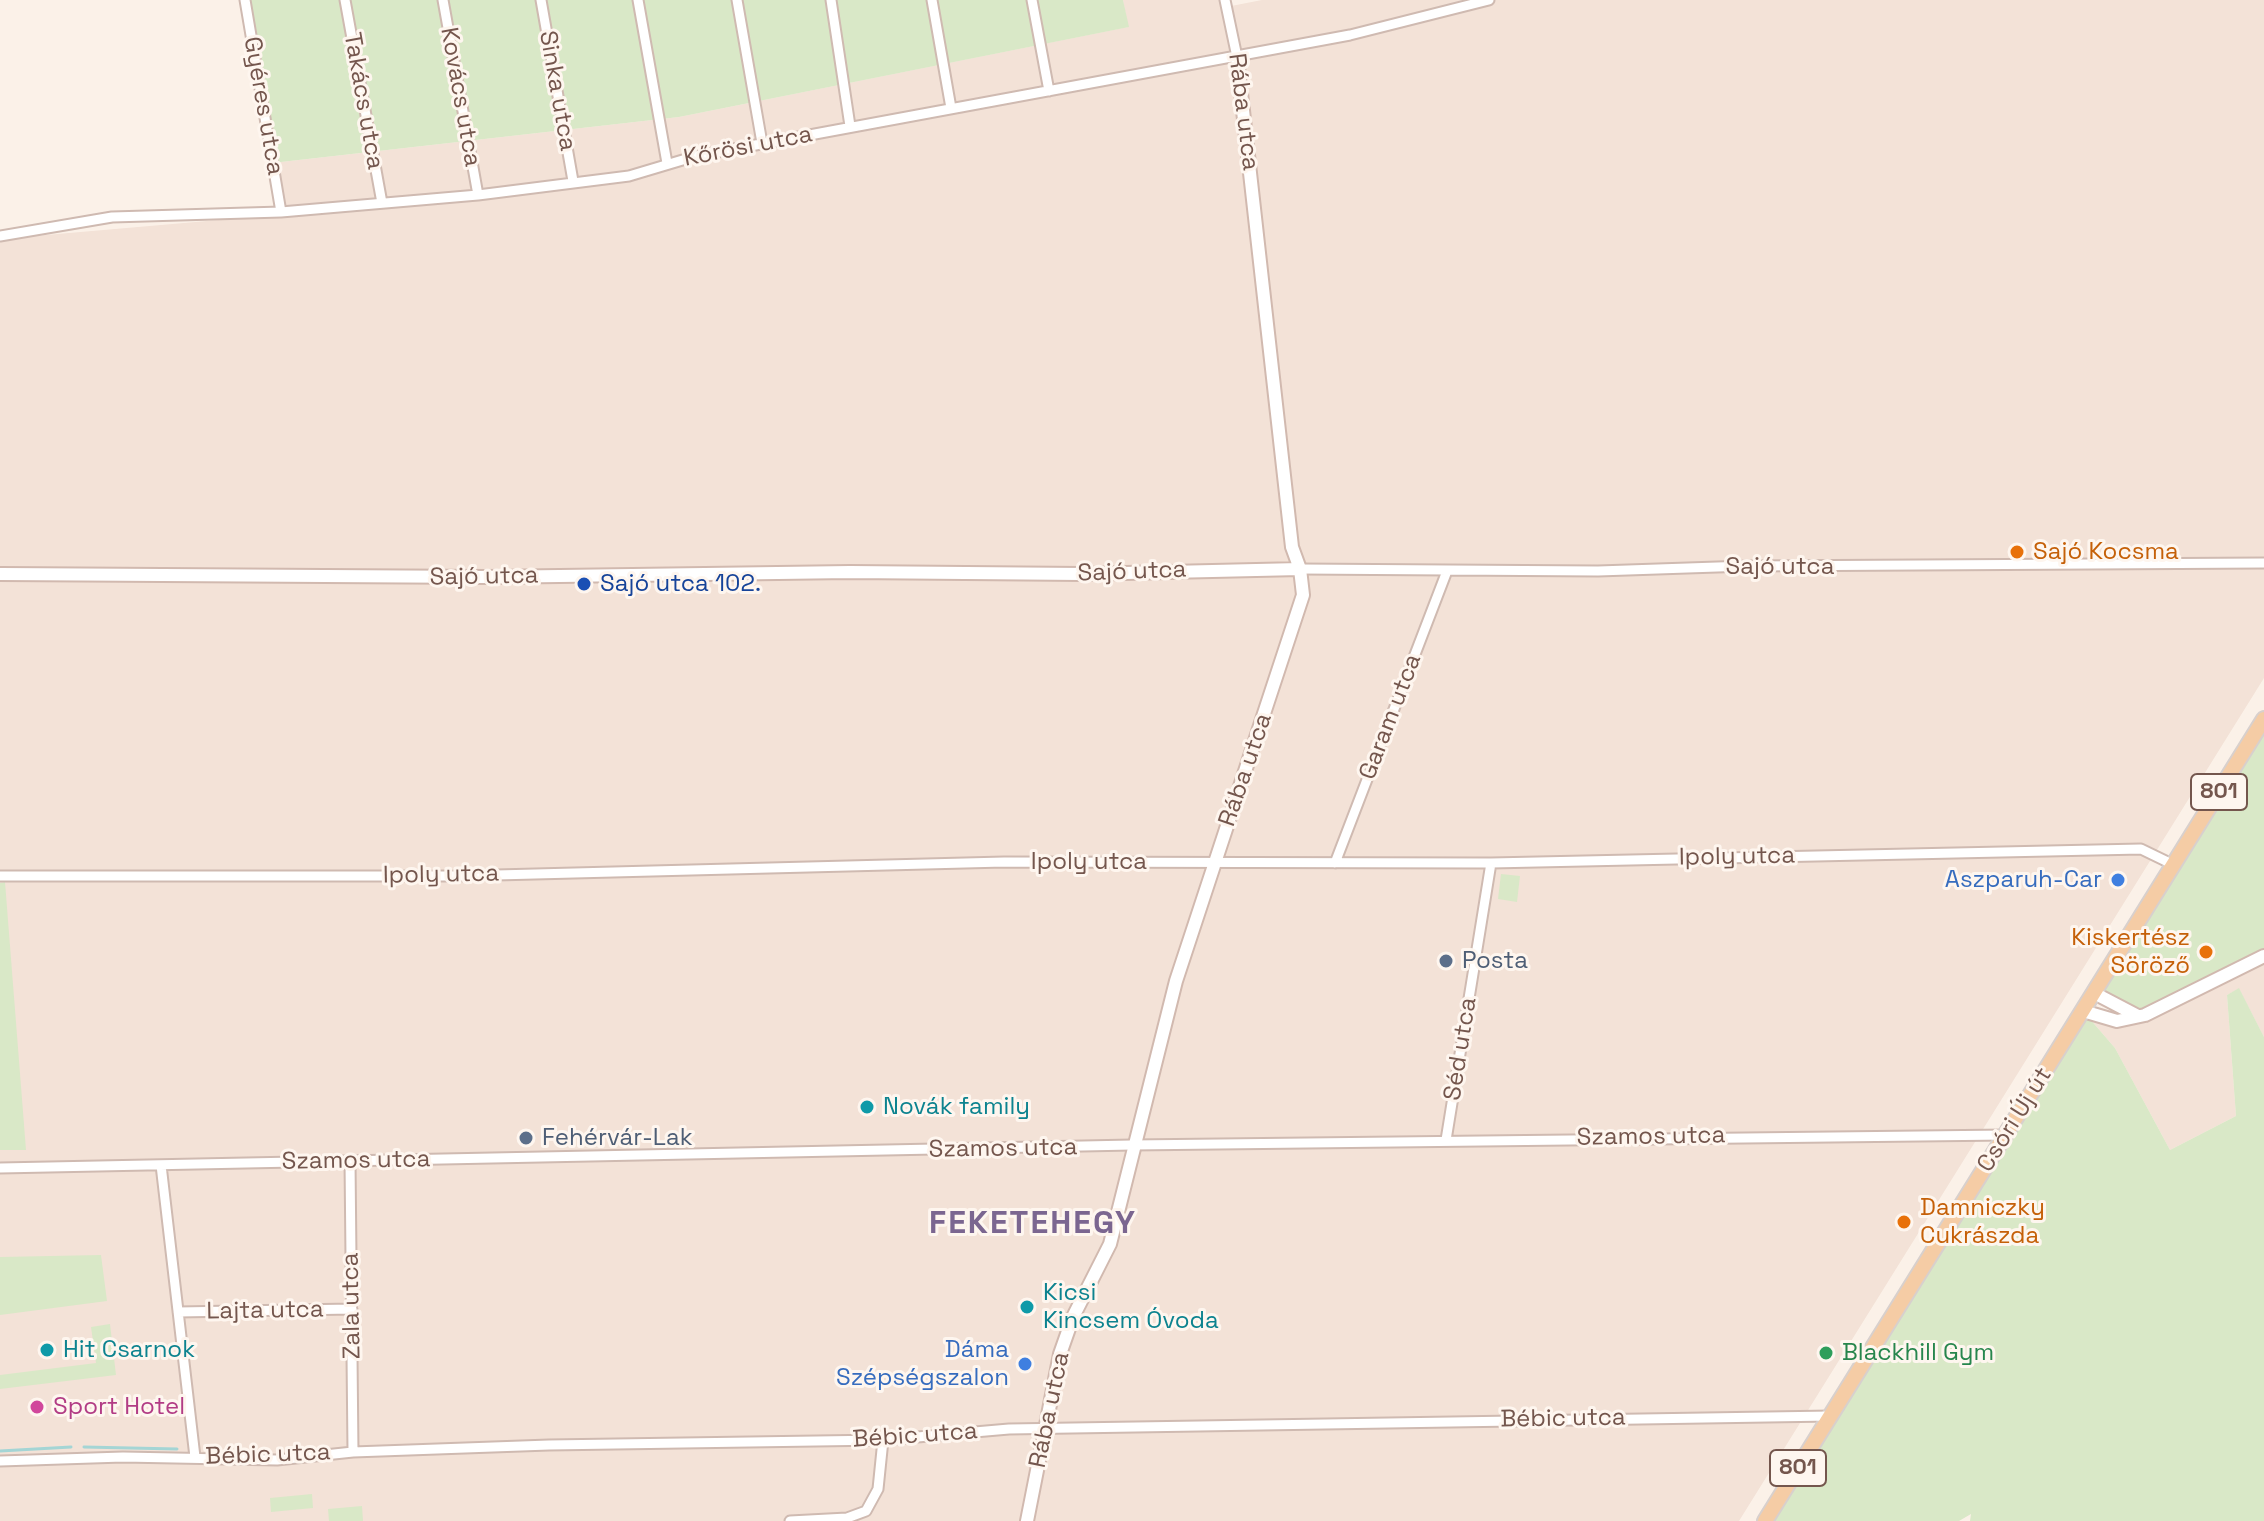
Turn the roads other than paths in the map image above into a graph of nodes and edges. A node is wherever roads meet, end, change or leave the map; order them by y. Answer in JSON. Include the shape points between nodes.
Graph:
{"nodes":[{"id":1,"x":245,"y":0,"type":"edge"},
{"id":2,"x":345,"y":0,"type":"edge"},
{"id":3,"x":443,"y":0,"type":"edge"},
{"id":4,"x":541,"y":0,"type":"edge"},
{"id":5,"x":638,"y":0,"type":"edge"},
{"id":6,"x":737,"y":0,"type":"edge"},
{"id":7,"x":831,"y":0,"type":"edge"},
{"id":8,"x":932,"y":0,"type":"edge"},
{"id":9,"x":1032,"y":0,"type":"edge"},
{"id":10,"x":1225,"y":0,"type":"edge"},
{"id":11,"x":1489,"y":0,"type":"edge"},
{"id":12,"x":1237,"y":57,"type":"junction"},
{"id":13,"x":1049,"y":91,"type":"junction"},
{"id":14,"x":951,"y":108,"type":"junction"},
{"id":15,"x":850,"y":126,"type":"junction"},
{"id":16,"x":762,"y":143,"type":"junction"},
{"id":17,"x":667,"y":163,"type":"junction"},
{"id":18,"x":573,"y":181,"type":"junction"},
{"id":19,"x":478,"y":195,"type":"junction"},
{"id":20,"x":382,"y":203,"type":"junction"},
{"id":21,"x":281,"y":212,"type":"junction"},
{"id":22,"x":0,"y":236,"type":"edge"},
{"id":23,"x":2264,"y":563,"type":"edge"},
{"id":24,"x":1300,"y":569,"type":"junction"},
{"id":25,"x":1447,"y":571,"type":"junction"},
{"id":26,"x":0,"y":574,"type":"edge"},
{"id":27,"x":2264,"y":719,"type":"edge"},
{"id":28,"x":1215,"y":863,"type":"junction"},
{"id":29,"x":1335,"y":863,"type":"junction"},
{"id":30,"x":1491,"y":863,"type":"junction"},
{"id":31,"x":2174,"y":865,"type":"junction"},
{"id":32,"x":0,"y":876,"type":"edge"},
{"id":33,"x":2264,"y":956,"type":"edge"},
{"id":34,"x":2094,"y":993,"type":"junction"},
{"id":35,"x":2083,"y":1011,"type":"junction"},
{"id":36,"x":2138,"y":1016,"type":"junction"},
{"id":37,"x":2007,"y":1135,"type":"junction"},
{"id":38,"x":1446,"y":1140,"type":"junction"},
{"id":39,"x":1132,"y":1145,"type":"junction"},
{"id":40,"x":350,"y":1161,"type":"junction"},
{"id":41,"x":161,"y":1165,"type":"junction"},
{"id":42,"x":0,"y":1168,"type":"edge"},
{"id":43,"x":352,"y":1309,"type":"junction"},
{"id":44,"x":178,"y":1312,"type":"junction"},
{"id":45,"x":1831,"y":1416,"type":"junction"},
{"id":46,"x":1045,"y":1428,"type":"junction"},
{"id":47,"x":883,"y":1440,"type":"junction"},
{"id":48,"x":353,"y":1452,"type":"junction"},
{"id":49,"x":195,"y":1457,"type":"junction"},
{"id":50,"x":0,"y":1461,"type":"edge"},
{"id":51,"x":790,"y":1521,"type":"edge"},
{"id":52,"x":1027,"y":1521,"type":"edge"},
{"id":53,"x":1765,"y":1521,"type":"edge"}],
"edges":[{"from":1,"to":21,"type":"street","name":"Gyéres utca"},
{"from":2,"to":20,"type":"street","name":"Takács utca"},
{"from":3,"to":19,"type":"street","name":"Kovács utca"},
{"from":4,"to":18,"type":"street","name":"Sinka utca"},
{"from":5,"to":17,"type":"street"},
{"from":6,"to":16,"type":"street"},
{"from":7,"to":15,"type":"street"},
{"from":8,"to":14,"type":"street"},
{"from":9,"to":13,"type":"street"},
{"from":10,"to":12,"type":"street","name":"Rába utca"},
{"from":11,"to":12,"type":"street","name":"Kőrösi utca"},
{"from":12,"to":13,"type":"street","name":"Kőrösi utca"},
{"from":12,"to":24,"type":"street","name":"Rába utca","via":[[1292,547]]},
{"from":13,"to":14,"type":"street","name":"Kőrösi utca"},
{"from":14,"to":15,"type":"street","name":"Kőrösi utca"},
{"from":15,"to":16,"type":"street","name":"Kőrösi utca"},
{"from":16,"to":17,"type":"street","name":"Kőrösi utca"},
{"from":17,"to":18,"type":"street","name":"Kőrösi utca","via":[[629,176]]},
{"from":18,"to":19,"type":"street","name":"Kőrösi utca"},
{"from":19,"to":20,"type":"street","name":"Kőrösi utca"},
{"from":20,"to":21,"type":"street","name":"Kőrösi utca"},
{"from":21,"to":22,"type":"street","name":"Kőrösi utca","via":[[112,217]]},
{"from":23,"to":25,"type":"street","name":"Sajó utca"},
{"from":24,"to":25,"type":"street","name":"Sajó utca"},
{"from":24,"to":26,"type":"street","name":"Sajó utca","via":[[455,578]]},
{"from":24,"to":28,"type":"street","name":"Rába utca","via":[[1301,604]]},
{"from":25,"to":29,"type":"street","name":"Garam utca"},
{"from":27,"to":31,"type":"main road","name":"Csóri Új út","number":"801"},
{"from":28,"to":29,"type":"street","name":"Ipoly utca"},
{"from":28,"to":32,"type":"street","name":"Ipoly utca","via":[[1004,862],[457,876]]},
{"from":28,"to":39,"type":"street","name":"Rába utca","via":[[1159,1036]]},
{"from":29,"to":30,"type":"street","name":"Ipoly utca"},
{"from":30,"to":31,"type":"street","name":"Ipoly utca","via":[[2141,849]]},
{"from":30,"to":38,"type":"street","name":"Séd utca"},
{"from":31,"to":34,"type":"main road","name":"Csóri Új út","number":"801"},
{"from":33,"to":36,"type":"street"},
{"from":34,"to":35,"type":"main road","name":"Csóri Új út","number":"801"},
{"from":34,"to":36,"type":"street"},
{"from":35,"to":36,"type":"street","via":[[2106,1021]]},
{"from":35,"to":37,"type":"main road","name":"Csóri Új út","number":"801"},
{"from":37,"to":38,"type":"street","name":"Szamos utca"},
{"from":37,"to":45,"type":"main road","name":"Csóri Új út","number":"801"},
{"from":38,"to":39,"type":"street","name":"Szamos utca"},
{"from":39,"to":40,"type":"street","name":"Szamos utca"},
{"from":39,"to":46,"type":"street","name":"Rába utca","via":[[1110,1244],[1073,1317]]},
{"from":40,"to":41,"type":"street","name":"Szamos utca"},
{"from":40,"to":43,"type":"street","name":"Zala utca"},
{"from":41,"to":42,"type":"street","name":"Szamos utca"},
{"from":41,"to":44,"type":"street"},
{"from":43,"to":44,"type":"street","name":"Lajta utca"},
{"from":43,"to":48,"type":"street","name":"Zala utca"},
{"from":44,"to":49,"type":"street"},
{"from":45,"to":46,"type":"street","name":"Bébic utca"},
{"from":45,"to":53,"type":"main road","name":"Csóri Új út","number":"801"},
{"from":46,"to":47,"type":"street","name":"Bébic utca"},
{"from":46,"to":52,"type":"street","name":"Rába utca"},
{"from":47,"to":48,"type":"street","name":"Bébic utca"},
{"from":47,"to":51,"type":"street","via":[[878,1489],[866,1511],[847,1518]]},
{"from":48,"to":49,"type":"street","name":"Bébic utca","via":[[277,1460]]},
{"from":49,"to":50,"type":"street","name":"Bébic utca"}]}
